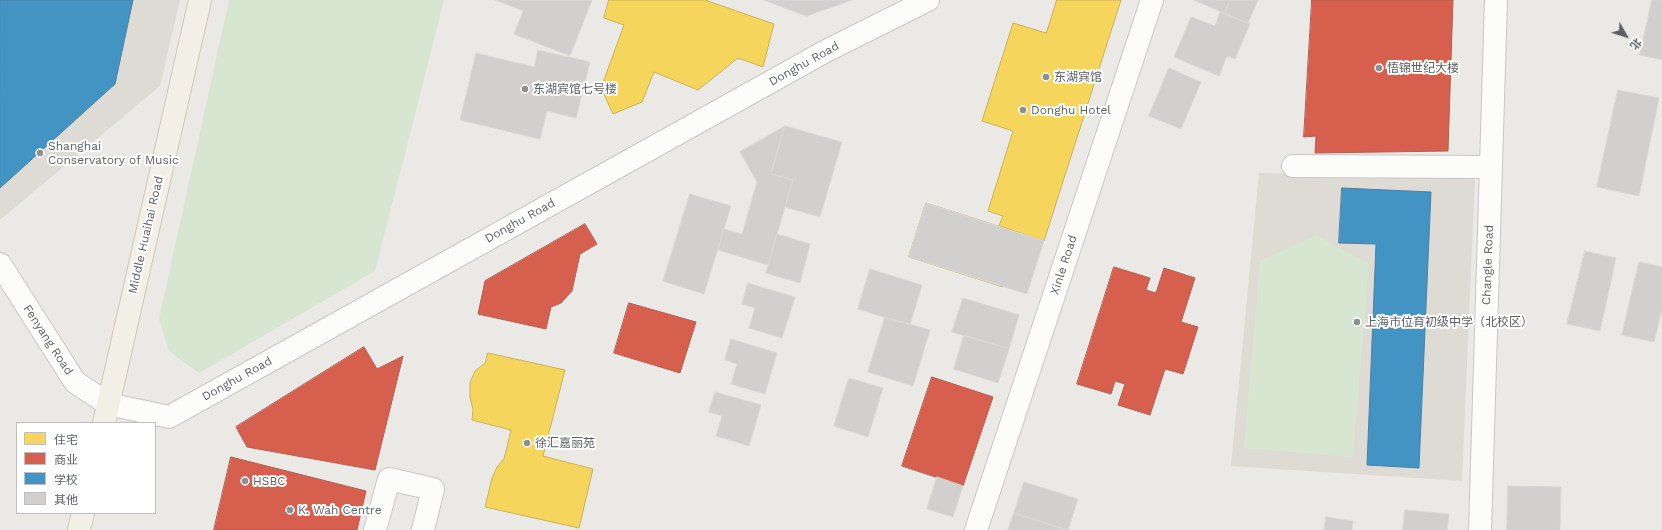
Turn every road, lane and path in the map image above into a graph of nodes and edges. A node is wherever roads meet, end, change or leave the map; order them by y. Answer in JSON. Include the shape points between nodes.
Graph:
{"nodes":[{"id":1,"x":200,"y":0,"type":"edge"},
{"id":2,"x":928,"y":0,"type":"edge"},
{"id":3,"x":1152,"y":0,"type":"edge"},
{"id":4,"x":1496,"y":0,"type":"edge"},
{"id":5,"x":1293,"y":166,"type":"dead end"},
{"id":6,"x":1491,"y":167,"type":"junction"},
{"id":7,"x":0,"y":264,"type":"edge"},
{"id":8,"x":106,"y":413,"type":"edge"},
{"id":9,"x":83,"y":514,"type":"edge"},
{"id":10,"x":79,"y":530,"type":"edge"},
{"id":11,"x":375,"y":530,"type":"edge"},
{"id":12,"x":422,"y":530,"type":"edge"},
{"id":13,"x":976,"y":530,"type":"edge"},
{"id":14,"x":1480,"y":530,"type":"edge"}],
"edges":[{"from":1,"to":8,"type":"main road","name":"Middle Huaihai Road"},
{"from":2,"to":8,"type":"street","name":"Donghu Road","via":[[826,51],[169,416]]},
{"from":3,"to":13,"type":"street","name":"Xinle Road"},
{"from":4,"to":6,"type":"street","name":"Changle Road"},
{"from":5,"to":6,"type":"street"},
{"from":6,"to":14,"type":"street","name":"Changle Road"},
{"from":7,"to":8,"type":"street","name":"Fenyang Road","via":[[75,382]]},
{"from":9,"to":10,"type":"main road"},
{"from":11,"to":12,"type":"street","via":[[389,479],[433,489]]}]}
